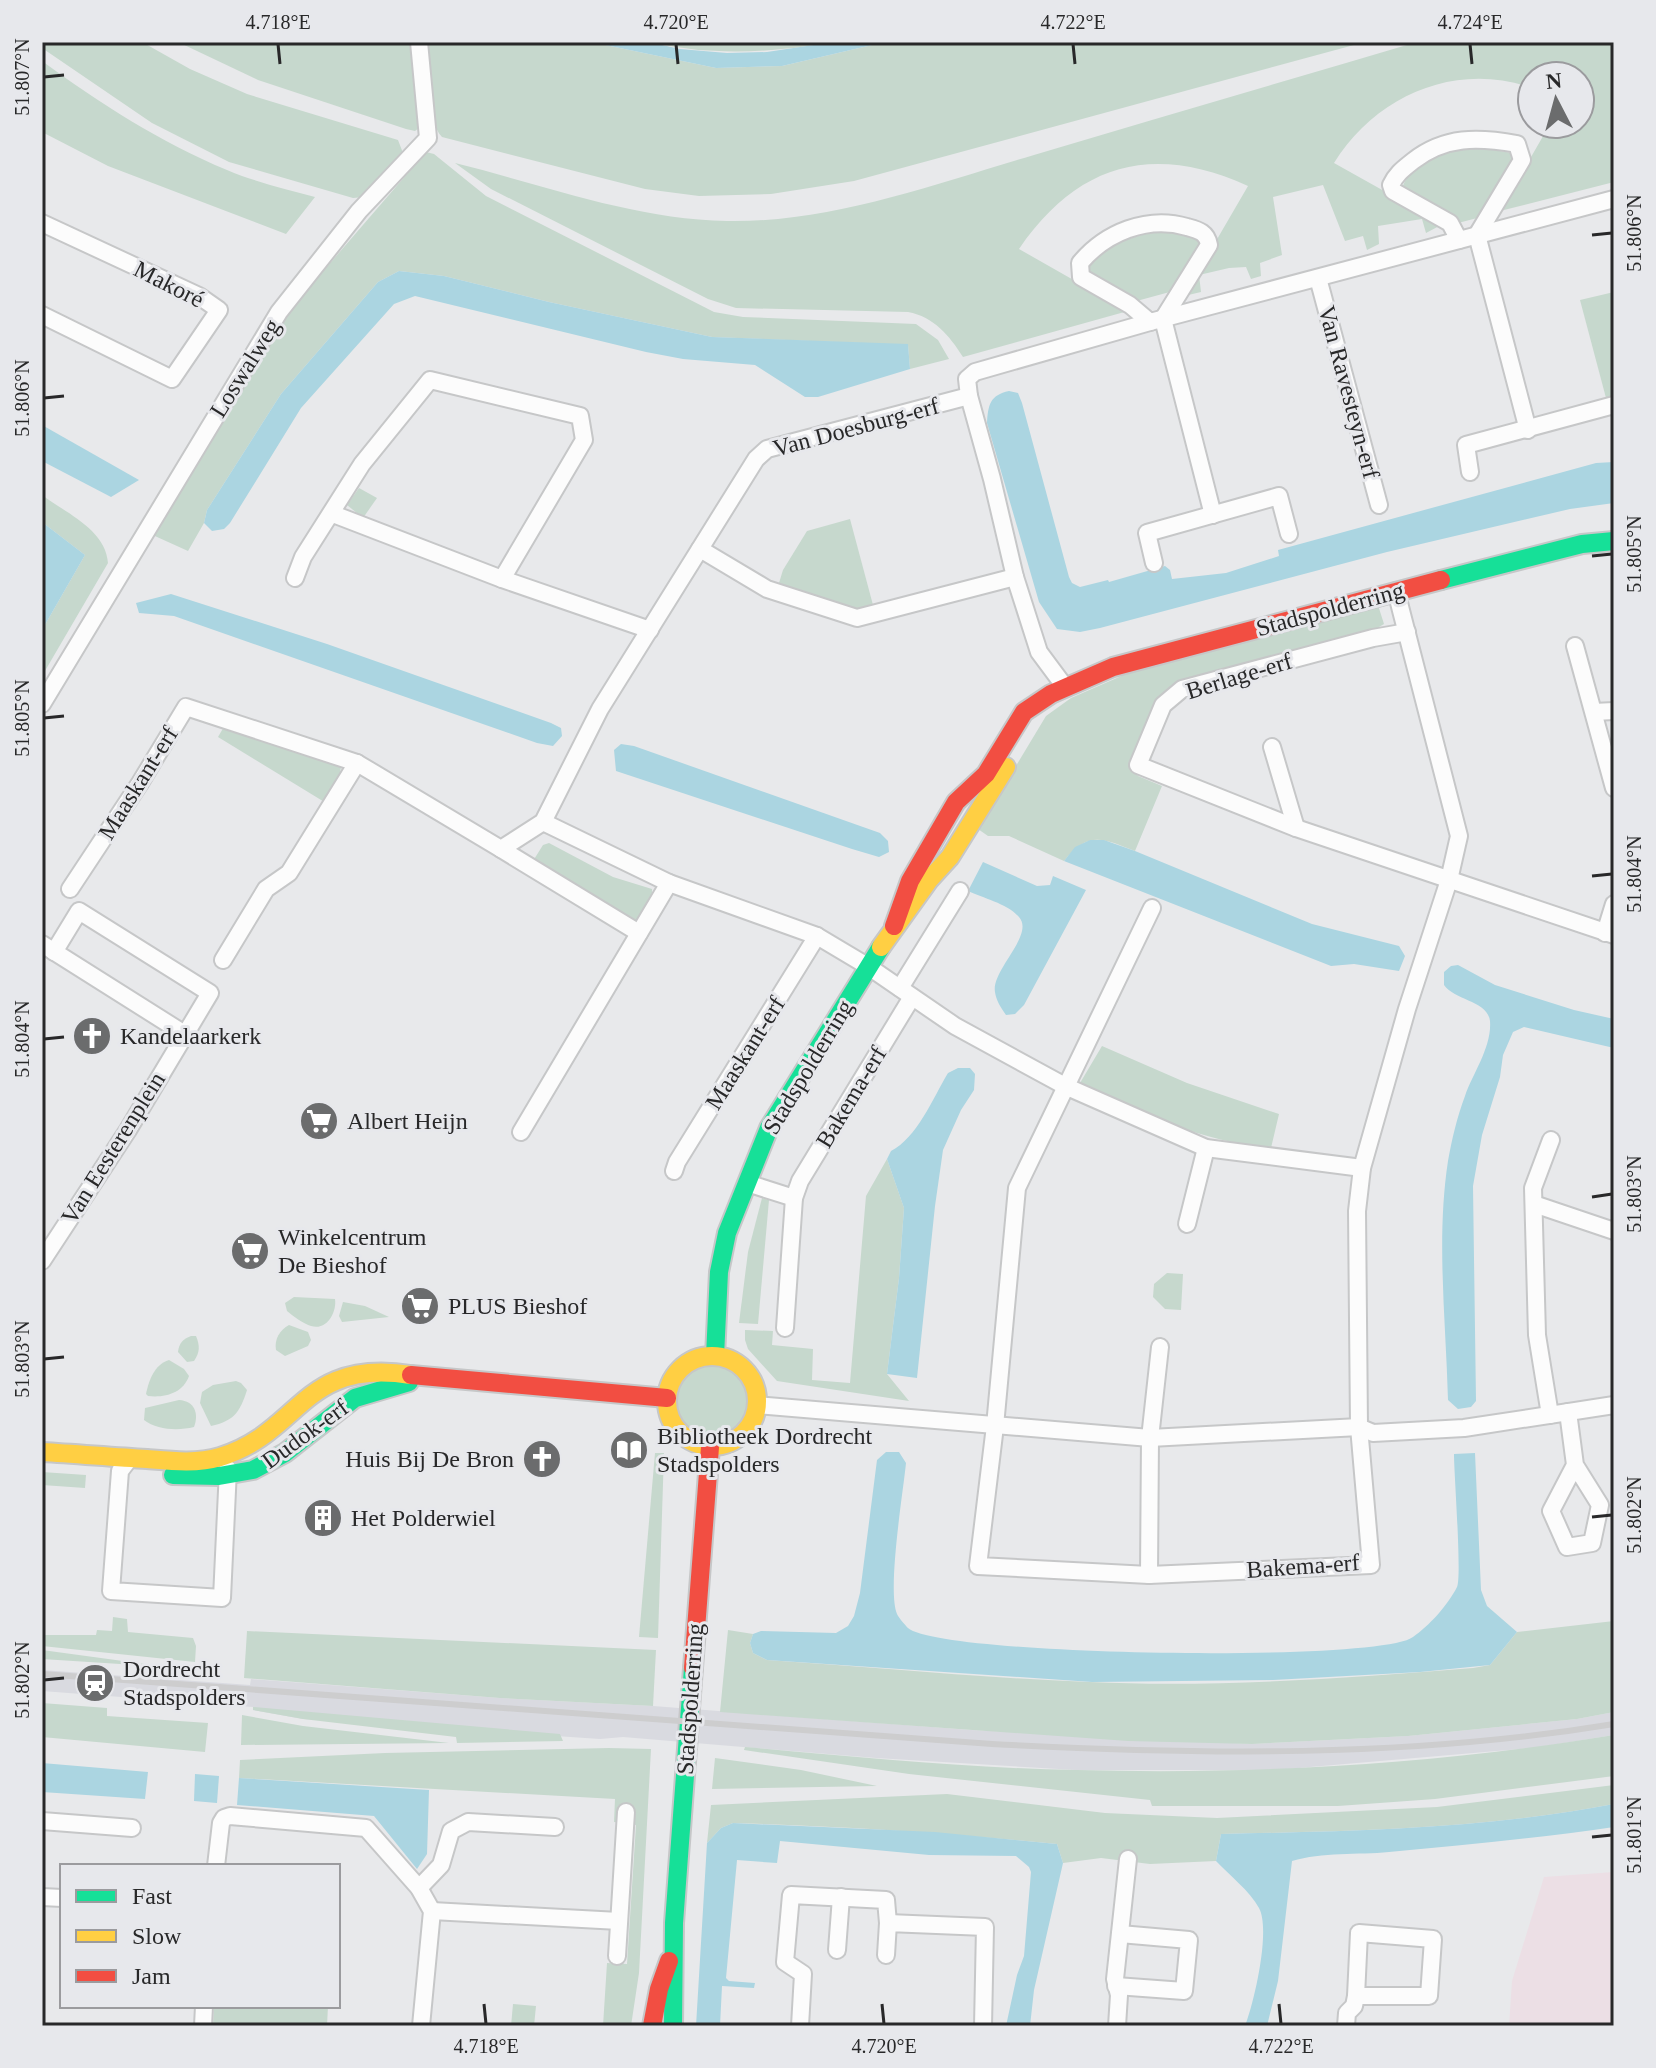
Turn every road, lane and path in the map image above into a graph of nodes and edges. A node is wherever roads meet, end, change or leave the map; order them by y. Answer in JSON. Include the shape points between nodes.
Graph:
{"nodes":[{"id":1,"x":419,"y":42,"type":"edge"},
{"id":2,"x":1614,"y":199,"type":"edge"},
{"id":3,"x":42,"y":223,"type":"edge"},
{"id":4,"x":1477,"y":235,"type":"junction"},
{"id":5,"x":1459,"y":240,"type":"junction"},
{"id":6,"x":1318,"y":278,"type":"junction"},
{"id":7,"x":42,"y":315,"type":"edge"},
{"id":8,"x":1156,"y":321,"type":"junction"},
{"id":9,"x":968,"y":388,"type":"junction"},
{"id":10,"x":1614,"y":405,"type":"edge"},
{"id":11,"x":1528,"y":430,"type":"junction"},
{"id":12,"x":1470,"y":472,"type":"dead end"},
{"id":13,"x":1379,"y":505,"type":"dead end"},
{"id":14,"x":333,"y":514,"type":"junction"},
{"id":15,"x":1213,"y":515,"type":"junction"},
{"id":16,"x":1289,"y":534,"type":"dead end"},
{"id":17,"x":1614,"y":541,"type":"edge"},
{"id":18,"x":700,"y":549,"type":"junction"},
{"id":19,"x":1154,"y":563,"type":"dead end"},
{"id":20,"x":1015,"y":577,"type":"junction"},
{"id":21,"x":295,"y":578,"type":"dead end"},
{"id":22,"x":502,"y":579,"type":"junction"},
{"id":23,"x":1396,"y":591,"type":"junction"},
{"id":24,"x":650,"y":630,"type":"junction"},
{"id":25,"x":1407,"y":632,"type":"junction"},
{"id":26,"x":1575,"y":646,"type":"dead end"},
{"id":27,"x":1058,"y":690,"type":"junction"},
{"id":28,"x":42,"y":704,"type":"edge"},
{"id":29,"x":1614,"y":711,"type":"edge"},
{"id":30,"x":1594,"y":712,"type":"junction"},
{"id":31,"x":1272,"y":747,"type":"dead end"},
{"id":32,"x":357,"y":763,"type":"junction"},
{"id":33,"x":1614,"y":788,"type":"edge"},
{"id":34,"x":543,"y":822,"type":"junction"},
{"id":35,"x":1296,"y":828,"type":"junction"},
{"id":36,"x":501,"y":849,"type":"junction"},
{"id":37,"x":1449,"y":880,"type":"junction"},
{"id":38,"x":669,"y":883,"type":"junction"},
{"id":39,"x":70,"y":889,"type":"dead end"},
{"id":40,"x":960,"y":891,"type":"dead end"},
{"id":41,"x":1614,"y":904,"type":"edge"},
{"id":42,"x":1152,"y":908,"type":"dead end"},
{"id":43,"x":639,"y":933,"type":"junction"},
{"id":44,"x":1610,"y":934,"type":"edge"},
{"id":45,"x":817,"y":936,"type":"junction"},
{"id":46,"x":48,"y":948,"type":"edge"},
{"id":47,"x":223,"y":960,"type":"dead end"},
{"id":48,"x":869,"y":967,"type":"junction"},
{"id":49,"x":906,"y":992,"type":"junction"},
{"id":50,"x":183,"y":1033,"type":"junction"},
{"id":51,"x":1065,"y":1086,"type":"junction"},
{"id":52,"x":521,"y":1132,"type":"dead end"},
{"id":53,"x":1551,"y":1140,"type":"dead end"},
{"id":54,"x":1206,"y":1148,"type":"junction"},
{"id":55,"x":1362,"y":1168,"type":"junction"},
{"id":56,"x":674,"y":1171,"type":"dead end"},
{"id":57,"x":747,"y":1183,"type":"junction"},
{"id":58,"x":794,"y":1198,"type":"junction"},
{"id":59,"x":1534,"y":1204,"type":"junction"},
{"id":60,"x":1187,"y":1224,"type":"dead end"},
{"id":61,"x":1614,"y":1231,"type":"edge"},
{"id":62,"x":42,"y":1261,"type":"edge"},
{"id":63,"x":785,"y":1328,"type":"dead end"},
{"id":64,"x":1160,"y":1347,"type":"dead end"},
{"id":65,"x":715,"y":1356,"type":"junction"},
{"id":66,"x":423,"y":1378,"type":"junction"},
{"id":67,"x":667,"y":1398,"type":"junction"},
{"id":68,"x":757,"y":1405,"type":"junction"},
{"id":69,"x":1614,"y":1405,"type":"edge"},
{"id":70,"x":1568,"y":1412,"type":"junction"},
{"id":71,"x":1550,"y":1415,"type":"junction"},
{"id":72,"x":995,"y":1426,"type":"junction"},
{"id":73,"x":1359,"y":1427,"type":"junction"},
{"id":74,"x":1150,"y":1438,"type":"junction"},
{"id":75,"x":710,"y":1447,"type":"junction"},
{"id":76,"x":42,"y":1452,"type":"edge"},
{"id":77,"x":226,"y":1456,"type":"junction"},
{"id":78,"x":125,"y":1465,"type":"junction"},
{"id":79,"x":1575,"y":1465,"type":"junction"},
{"id":80,"x":42,"y":1466,"type":"edge"},
{"id":81,"x":230,"y":1475,"type":"junction"},
{"id":82,"x":1149,"y":1575,"type":"junction"},
{"id":83,"x":626,"y":1812,"type":"dead end"},
{"id":84,"x":42,"y":1821,"type":"edge"},
{"id":85,"x":555,"y":1827,"type":"dead end"},
{"id":86,"x":132,"y":1828,"type":"dead end"},
{"id":87,"x":1128,"y":1859,"type":"dead end"},
{"id":88,"x":216,"y":1864,"type":"edge"},
{"id":89,"x":419,"y":1888,"type":"junction"},
{"id":90,"x":841,"y":1897,"type":"junction"},
{"id":91,"x":432,"y":1911,"type":"junction"},
{"id":92,"x":619,"y":1921,"type":"junction"},
{"id":93,"x":888,"y":1923,"type":"junction"},
{"id":94,"x":1120,"y":1934,"type":"junction"},
{"id":95,"x":837,"y":1950,"type":"dead end"},
{"id":96,"x":673,"y":1951,"type":"junction"},
{"id":97,"x":886,"y":1955,"type":"dead end"},
{"id":98,"x":617,"y":1956,"type":"dead end"},
{"id":99,"x":1116,"y":1986,"type":"junction"},
{"id":100,"x":1356,"y":1996,"type":"junction"},
{"id":101,"x":421,"y":2026,"type":"edge"},
{"id":102,"x":652,"y":2026,"type":"edge"},
{"id":103,"x":673,"y":2026,"type":"edge"},
{"id":104,"x":800,"y":2026,"type":"edge"},
{"id":105,"x":983,"y":2026,"type":"edge"},
{"id":106,"x":1117,"y":2026,"type":"edge"},
{"id":107,"x":1346,"y":2026,"type":"edge"}],
"edges":[{"from":1,"to":28,"type":"street","name":"Loswalweg","via":[[428,138],[359,211],[266,331]]},
{"from":2,"to":4,"type":"street","name":"Van Ravesteyn-erf"},
{"from":3,"to":7,"type":"street","name":"Makoré","via":[[219,310],[172,379]]},
{"from":4,"to":5,"type":"street","name":"Van Ravesteyn-erf"},
{"from":4,"to":5,"type":"street","via":[[1522,160],[1517,144],[1469,138],[1447,143],[1427,150],[1396,174],[1393,191],[1450,223]]},
{"from":4,"to":11,"type":"street"},
{"from":5,"to":6,"type":"street","name":"Van Ravesteyn-erf"},
{"from":6,"to":8,"type":"street","name":"Van Ravesteyn-erf"},
{"from":6,"to":13,"type":"street","name":"Van Ravesteyn-erf"},
{"from":8,"to":8,"type":"street","via":[[1209,245],[1201,231],[1159,223],[1133,227],[1094,246],[1080,263],[1081,277]]},
{"from":8,"to":9,"type":"street","name":"Van Ravesteyn-erf","via":[[975,372]]},
{"from":8,"to":15,"type":"street"},
{"from":9,"to":18,"type":"street","name":"Van Doesburg-erf","via":[[767,449]]},
{"from":9,"to":20,"type":"street","name":"Van Doesburg-erf"},
{"from":10,"to":11,"type":"street"},
{"from":11,"to":12,"type":"street","via":[[1466,445]]},
{"from":14,"to":21,"type":"street"},
{"from":14,"to":22,"type":"street"},
{"from":14,"to":22,"type":"street","via":[[362,464],[430,380],[580,416],[584,440]]},
{"from":15,"to":16,"type":"street","via":[[1279,496]]},
{"from":15,"to":19,"type":"street","via":[[1147,533]]},
{"from":17,"to":23,"type":"street","name":"Stadspolderring","via":[[1582,544]]},
{"from":18,"to":20,"type":"street","via":[[767,589],[857,618]]},
{"from":18,"to":24,"type":"street","name":"Van Doesburg-erf"},
{"from":20,"to":27,"type":"street","name":"Van Doesburg-erf","via":[[1039,652]]},
{"from":22,"to":24,"type":"street"},
{"from":23,"to":25,"type":"street"},
{"from":23,"to":27,"type":"street","name":"Stadspolderring","via":[[1113,667]]},
{"from":24,"to":34,"type":"street","name":"Van Doesburg-erf","via":[[600,709]]},
{"from":25,"to":35,"type":"street","name":"Berlage-erf","via":[[1182,689],[1163,705],[1138,765]]},
{"from":25,"to":37,"type":"street","via":[[1459,836]]},
{"from":26,"to":30,"type":"street"},
{"from":27,"to":48,"type":"street","name":"Stadspolderring","via":[[1024,712],[986,774],[956,802]]},
{"from":29,"to":30,"type":"street"},
{"from":30,"to":33,"type":"street"},
{"from":31,"to":35,"type":"street"},
{"from":32,"to":36,"type":"street","name":"Maaskant-erf"},
{"from":32,"to":39,"type":"street","name":"Maaskant-erf","via":[[186,707]]},
{"from":32,"to":47,"type":"street","via":[[289,873],[266,889]]},
{"from":34,"to":36,"type":"street"},
{"from":34,"to":38,"type":"street"},
{"from":35,"to":37,"type":"street","name":"Berlage-erf"},
{"from":36,"to":43,"type":"street","name":"Maaskant-erf"},
{"from":37,"to":44,"type":"street","name":"Berlage-erf"},
{"from":37,"to":55,"type":"street","name":"Bakema-erf"},
{"from":38,"to":43,"type":"street"},
{"from":38,"to":45,"type":"street"},
{"from":40,"to":49,"type":"street","name":"Bakema-erf"},
{"from":41,"to":44,"type":"street","name":"Berlage-erf"},
{"from":42,"to":51,"type":"street","name":"Bakema-erf"},
{"from":43,"to":52,"type":"street"},
{"from":45,"to":48,"type":"street"},
{"from":45,"to":56,"type":"street","name":"Maaskant-erf"},
{"from":46,"to":50,"type":"street"},
{"from":46,"to":50,"type":"street","name":"Van Eesterenplein","via":[[79,911],[210,993]]},
{"from":48,"to":49,"type":"street"},
{"from":48,"to":57,"type":"street","name":"Stadspolderring","via":[[769,1128]]},
{"from":49,"to":51,"type":"street","via":[[955,1026]]},
{"from":49,"to":58,"type":"street","name":"Bakema-erf"},
{"from":50,"to":62,"type":"street","name":"Van Eesterenplein","via":[[128,1130]]},
{"from":51,"to":54,"type":"street"},
{"from":51,"to":72,"type":"street","name":"Bakema-erf","via":[[1017,1188]]},
{"from":53,"to":59,"type":"street","via":[[1533,1188]]},
{"from":54,"to":55,"type":"street"},
{"from":54,"to":60,"type":"street"},
{"from":55,"to":73,"type":"street","name":"Bakema-erf","via":[[1357,1211]]},
{"from":57,"to":58,"type":"street"},
{"from":57,"to":65,"type":"street","name":"Stadspolderring","via":[[727,1233],[719,1272]]},
{"from":58,"to":63,"type":"street","name":"Bakema-erf"},
{"from":59,"to":61,"type":"street"},
{"from":59,"to":71,"type":"street","via":[[1537,1335]]},
{"from":64,"to":74,"type":"street"},
{"from":65,"to":67,"type":"street","via":[[683,1367]]},
{"from":65,"to":68,"type":"street","via":[[747,1372]]},
{"from":66,"to":67,"type":"street","name":"Dudok-erf"},
{"from":66,"to":77,"type":"street","name":"Dudok-erf","via":[[345,1376],[317,1390],[253,1442]]},
{"from":66,"to":81,"type":"street","name":"Dudok-erf","via":[[358,1396],[276,1461]]},
{"from":67,"to":75,"type":"street","via":[[677,1430]]},
{"from":68,"to":72,"type":"street"},
{"from":68,"to":75,"type":"street","via":[[752,1423],[740,1437]]},
{"from":69,"to":70,"type":"street"},
{"from":70,"to":71,"type":"street"},
{"from":70,"to":79,"type":"street"},
{"from":71,"to":73,"type":"street","via":[[1464,1428],[1373,1433]]},
{"from":72,"to":74,"type":"street"},
{"from":72,"to":82,"type":"street","name":"Bakema-erf","via":[[978,1566]]},
{"from":73,"to":74,"type":"street"},
{"from":73,"to":82,"type":"street","name":"Bakema-erf","via":[[1371,1565]]},
{"from":74,"to":82,"type":"street"},
{"from":75,"to":96,"type":"street","name":"Stadspolderring"},
{"from":76,"to":78,"type":"street","name":"Dudok-erf"},
{"from":77,"to":78,"type":"street","name":"Dudok-erf"},
{"from":77,"to":81,"type":"street"},
{"from":78,"to":80,"type":"street","name":"Dudok-erf"},
{"from":78,"to":81,"type":"street","name":"Dudok-erf","via":[[198,1477]]},
{"from":78,"to":81,"type":"street","via":[[111,1591],[222,1598]]},
{"from":79,"to":79,"type":"street","via":[[1551,1511],[1567,1547],[1592,1543],[1600,1505]]},
{"from":83,"to":92,"type":"street"},
{"from":84,"to":86,"type":"street"},
{"from":85,"to":89,"type":"street","via":[[468,1822],[451,1831],[441,1865]]},
{"from":87,"to":94,"type":"street"},
{"from":88,"to":89,"type":"street","via":[[221,1823],[230,1816],[366,1828]]},
{"from":89,"to":91,"type":"street"},
{"from":90,"to":93,"type":"street","via":[[886,1900]]},
{"from":90,"to":95,"type":"street"},
{"from":90,"to":104,"type":"street","via":[[791,1895],[785,1962],[803,1974]]},
{"from":91,"to":92,"type":"street"},
{"from":91,"to":101,"type":"street"},
{"from":92,"to":98,"type":"street"},
{"from":93,"to":97,"type":"street"},
{"from":93,"to":105,"type":"street","via":[[985,1927]]},
{"from":94,"to":99,"type":"street"},
{"from":94,"to":99,"type":"street","via":[[1189,1940],[1184,1991]]},
{"from":96,"to":102,"type":"street","name":"Stadspolderring"},
{"from":96,"to":103,"type":"street","name":"Stadspolderring"},
{"from":99,"to":106,"type":"street"},
{"from":100,"to":100,"type":"street","via":[[1429,1996],[1433,1939],[1359,1933]]},
{"from":100,"to":107,"type":"street"}]}
